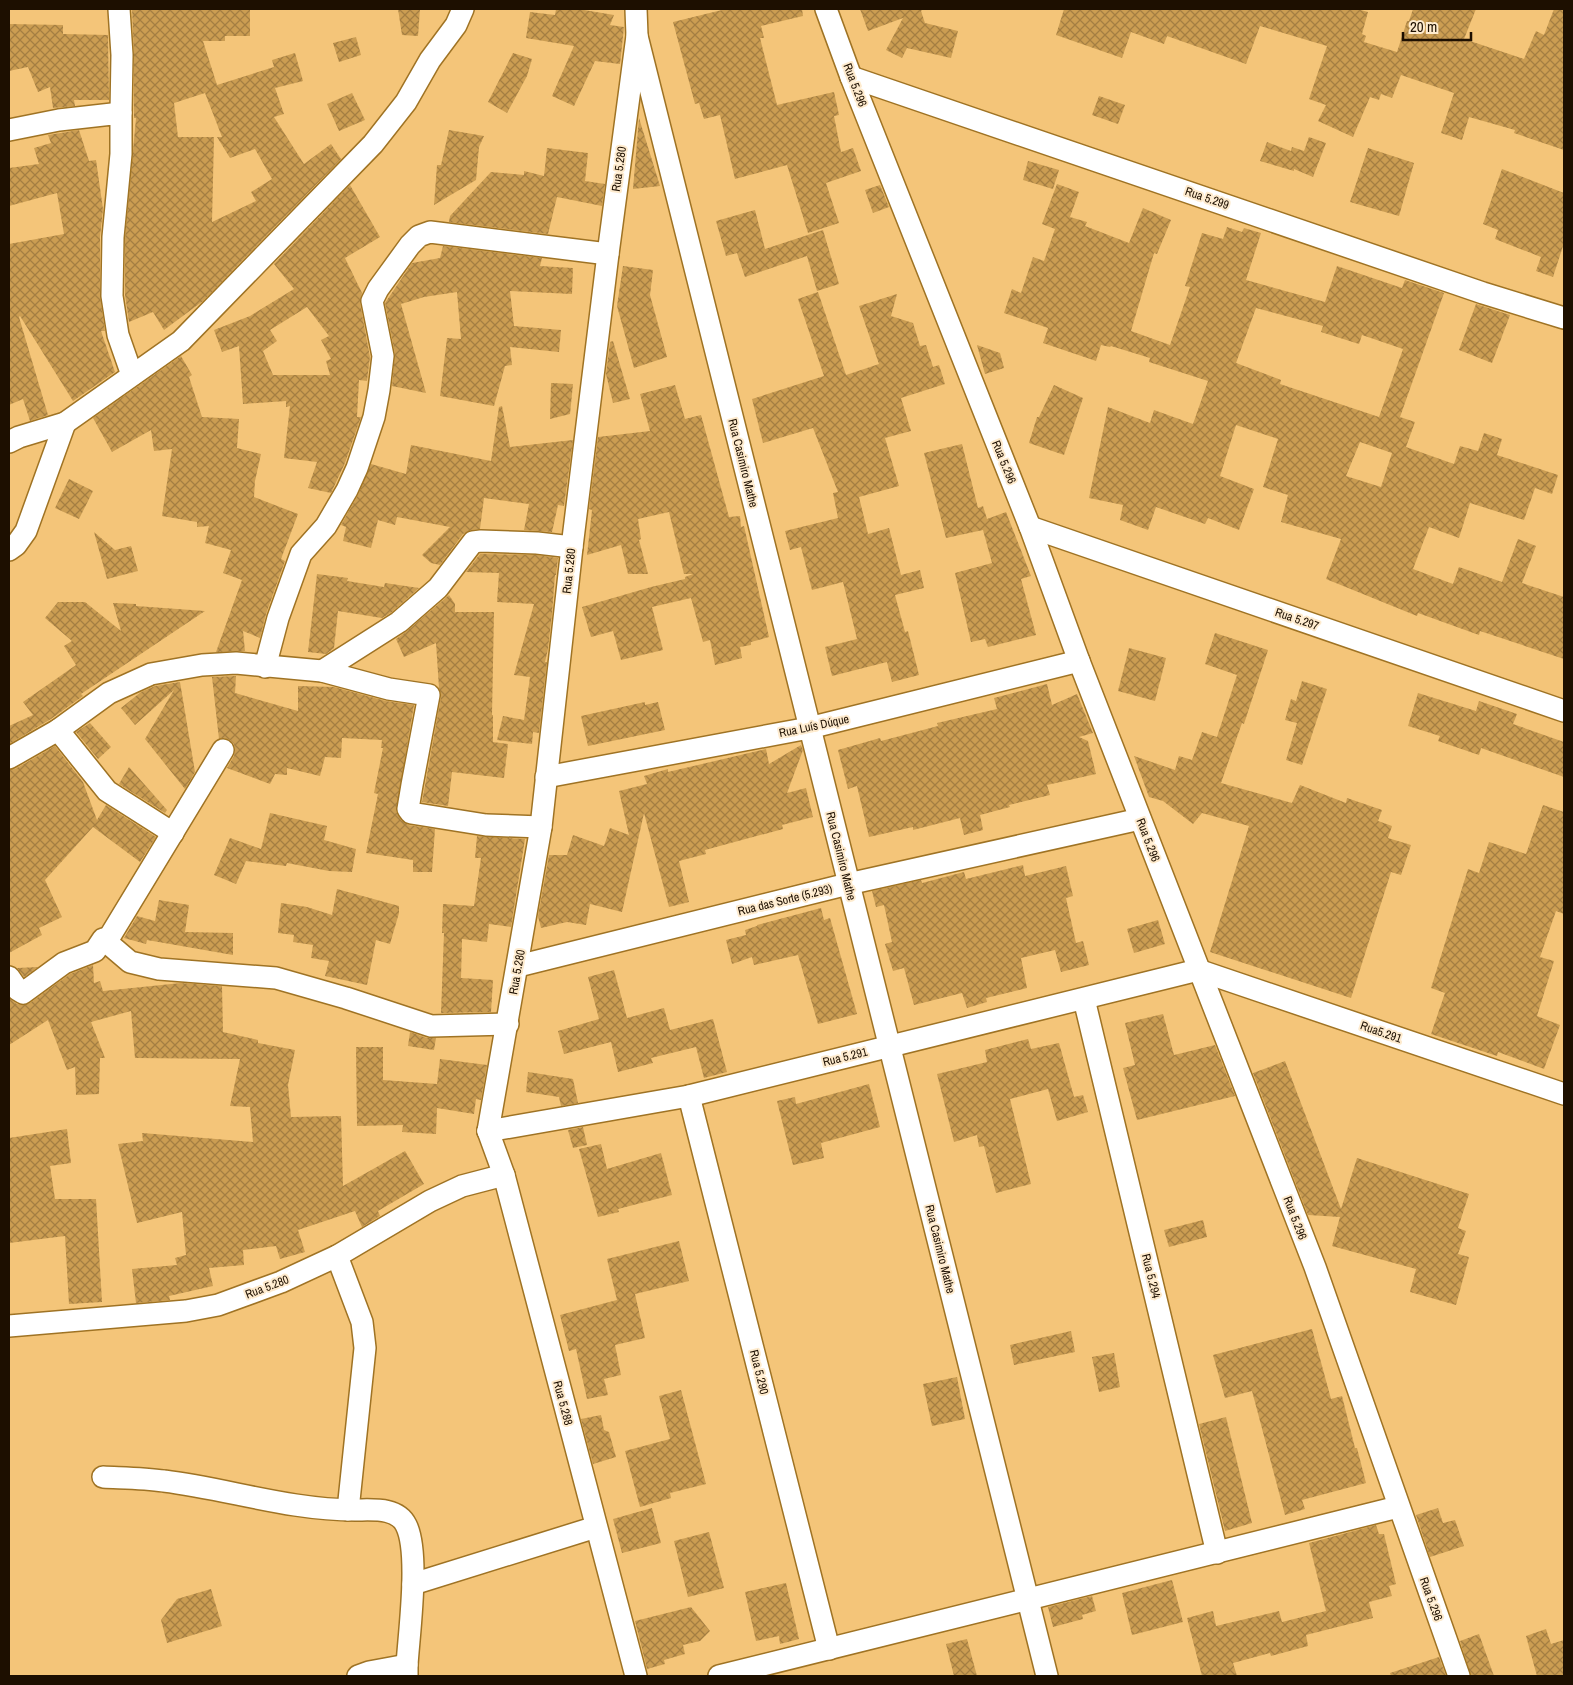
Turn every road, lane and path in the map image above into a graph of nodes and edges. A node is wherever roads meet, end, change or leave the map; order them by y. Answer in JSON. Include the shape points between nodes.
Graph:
{"nodes":[{"id":1,"x":119,"y":9,"type":"edge"},
{"id":2,"x":464,"y":9,"type":"edge"},
{"id":3,"x":636,"y":9,"type":"edge"},
{"id":4,"x":826,"y":9,"type":"edge"},
{"id":5,"x":637,"y":36,"type":"junction"},
{"id":6,"x":851,"y":77,"type":"junction"},
{"id":7,"x":121,"y":113,"type":"junction"},
{"id":8,"x":9,"y":130,"type":"edge"},
{"id":9,"x":608,"y":254,"type":"junction"},
{"id":10,"x":1564,"y":318,"type":"edge"},
{"id":11,"x":132,"y":374,"type":"junction"},
{"id":12,"x":65,"y":423,"type":"junction"},
{"id":13,"x":12,"y":434,"type":"edge"},
{"id":14,"x":1030,"y":527,"type":"junction"},
{"id":15,"x":572,"y":547,"type":"junction"},
{"id":16,"x":9,"y":550,"type":"edge"},
{"id":17,"x":1079,"y":661,"type":"junction"},
{"id":18,"x":265,"y":667,"type":"junction"},
{"id":19,"x":322,"y":671,"type":"junction"},
{"id":20,"x":1564,"y":711,"type":"edge"},
{"id":21,"x":809,"y":728,"type":"junction"},
{"id":22,"x":58,"y":730,"type":"junction"},
{"id":23,"x":223,"y":750,"type":"dead end"},
{"id":24,"x":9,"y":758,"type":"edge"},
{"id":25,"x":546,"y":777,"type":"junction"},
{"id":26,"x":1140,"y":819,"type":"junction"},
{"id":27,"x":541,"y":827,"type":"junction"},
{"id":28,"x":172,"y":833,"type":"junction"},
{"id":29,"x":848,"y":884,"type":"junction"},
{"id":30,"x":107,"y":941,"type":"junction"},
{"id":31,"x":518,"y":966,"type":"junction"},
{"id":32,"x":1198,"y":970,"type":"junction"},
{"id":33,"x":9,"y":977,"type":"edge"},
{"id":34,"x":1084,"y":999,"type":"junction"},
{"id":35,"x":508,"y":1024,"type":"junction"},
{"id":36,"x":889,"y":1046,"type":"junction"},
{"id":37,"x":1564,"y":1094,"type":"edge"},
{"id":38,"x":689,"y":1096,"type":"junction"},
{"id":39,"x":488,"y":1131,"type":"junction"},
{"id":40,"x":504,"y":1175,"type":"junction"},
{"id":41,"x":337,"y":1256,"type":"junction"},
{"id":42,"x":9,"y":1326,"type":"edge"},
{"id":43,"x":103,"y":1477,"type":"dead end"},
{"id":44,"x":1398,"y":1507,"type":"junction"},
{"id":45,"x":348,"y":1510,"type":"junction"},
{"id":46,"x":596,"y":1528,"type":"junction"},
{"id":47,"x":1217,"y":1553,"type":"junction"},
{"id":48,"x":413,"y":1584,"type":"junction"},
{"id":49,"x":1028,"y":1600,"type":"junction"},
{"id":50,"x":829,"y":1648,"type":"junction"},
{"id":51,"x":407,"y":1671,"type":"edge"},
{"id":52,"x":358,"y":1676,"type":"edge"},
{"id":53,"x":636,"y":1676,"type":"edge"},
{"id":54,"x":719,"y":1676,"type":"edge"},
{"id":55,"x":1047,"y":1676,"type":"edge"},
{"id":56,"x":1459,"y":1676,"type":"edge"}],
"edges":[{"from":1,"to":7,"type":"street"},
{"from":2,"to":11,"type":"street","via":[[406,102],[373,144],[181,341]]},
{"from":3,"to":5,"type":"street","name":"Rua 5.280"},
{"from":4,"to":6,"type":"street","name":"Rua 5.296"},
{"from":5,"to":9,"type":"street","name":"Rua 5.280"},
{"from":5,"to":21,"type":"street","name":"Rua Casimiro Mathe"},
{"from":6,"to":10,"type":"street","name":"Rua 5.299"},
{"from":6,"to":14,"type":"street","name":"Rua 5.296"},
{"from":7,"to":8,"type":"street"},
{"from":7,"to":11,"type":"street","via":[[112,296],[118,335]]},
{"from":9,"to":15,"type":"street","name":"Rua 5.280"},
{"from":9,"to":18,"type":"street","via":[[430,232],[419,236],[410,245],[372,301],[383,356],[374,417],[357,468],[326,526],[301,554]]},
{"from":11,"to":12,"type":"street"},
{"from":12,"to":13,"type":"street"},
{"from":12,"to":16,"type":"street","via":[[26,531]]},
{"from":14,"to":17,"type":"street","name":"Rua 5.296"},
{"from":14,"to":20,"type":"street","name":"Rua 5.297"},
{"from":15,"to":19,"type":"street","via":[[473,542],[438,588],[399,622]]},
{"from":15,"to":25,"type":"street","name":"Rua 5.280"},
{"from":17,"to":21,"type":"street","name":"Rua Luís Dúque"},
{"from":17,"to":26,"type":"street","name":"Rua 5.296"},
{"from":18,"to":19,"type":"street"},
{"from":18,"to":22,"type":"street","via":[[236,663],[202,665],[151,674],[109,693]]},
{"from":19,"to":27,"type":"street","via":[[428,695],[408,809],[411,814],[486,825]]},
{"from":21,"to":25,"type":"street","name":"Rua Luís Dúque"},
{"from":21,"to":29,"type":"street","name":"Rua Casimiro Mathe"},
{"from":22,"to":24,"type":"street"},
{"from":22,"to":28,"type":"street","via":[[107,791]]},
{"from":23,"to":28,"type":"street"},
{"from":25,"to":27,"type":"street","name":"Rua 5.280"},
{"from":26,"to":29,"type":"street","name":"Rua das Sorte (5.293)"},
{"from":26,"to":32,"type":"street","name":"Rua 5.296"},
{"from":27,"to":31,"type":"street","name":"Rua 5.280"},
{"from":28,"to":30,"type":"street"},
{"from":29,"to":31,"type":"street","name":"Rua das Sorte (5.293)"},
{"from":29,"to":36,"type":"street","name":"Rua Casimiro Mathe"},
{"from":30,"to":33,"type":"street","via":[[103,939],[96,951],[64,963],[23,993]]},
{"from":30,"to":35,"type":"street","via":[[130,962],[159,969],[276,978],[431,1026]]},
{"from":31,"to":35,"type":"street","name":"Rua 5.280"},
{"from":32,"to":34,"type":"street","name":"Rua 5.291"},
{"from":32,"to":37,"type":"street","name":"Rua5.291"},
{"from":32,"to":44,"type":"street","name":"Rua 5.296","via":[[1315,1267]]},
{"from":34,"to":36,"type":"street","name":"Rua 5.291"},
{"from":34,"to":47,"type":"street","name":"Rua 5.294"},
{"from":35,"to":39,"type":"street","name":"Rua 5.280"},
{"from":36,"to":38,"type":"street","name":"Rua 5.291"},
{"from":36,"to":49,"type":"street","name":"Rua Casimiro Mathe"},
{"from":38,"to":39,"type":"street","name":"Rua 5.291"},
{"from":38,"to":50,"type":"street","name":"Rua 5.290"},
{"from":39,"to":40,"type":"street","name":"Rua 5.288"},
{"from":40,"to":41,"type":"street","name":"Rua 5.280","via":[[462,1186],[430,1201]]},
{"from":40,"to":46,"type":"street","name":"Rua 5.288"},
{"from":41,"to":42,"type":"street","name":"Rua 5.280","via":[[281,1282],[218,1305],[186,1311]]},
{"from":41,"to":45,"type":"street","via":[[362,1322],[365,1348]]},
{"from":43,"to":45,"type":"street","via":[[164,1481],[296,1506]]},
{"from":44,"to":47,"type":"street"},
{"from":44,"to":56,"type":"street","name":"Rua 5.296"},
{"from":45,"to":48,"type":"street","via":[[380,1510],[396,1514],[406,1525],[412,1544]]},
{"from":46,"to":48,"type":"street"},
{"from":46,"to":53,"type":"street","name":"Rua 5.288"},
{"from":47,"to":49,"type":"street"},
{"from":48,"to":51,"type":"street"},
{"from":49,"to":50,"type":"street"},
{"from":49,"to":55,"type":"street","name":"Rua Casimiro Mathe"},
{"from":50,"to":54,"type":"street"},
{"from":51,"to":52,"type":"street","via":[[369,1672]]}]}
